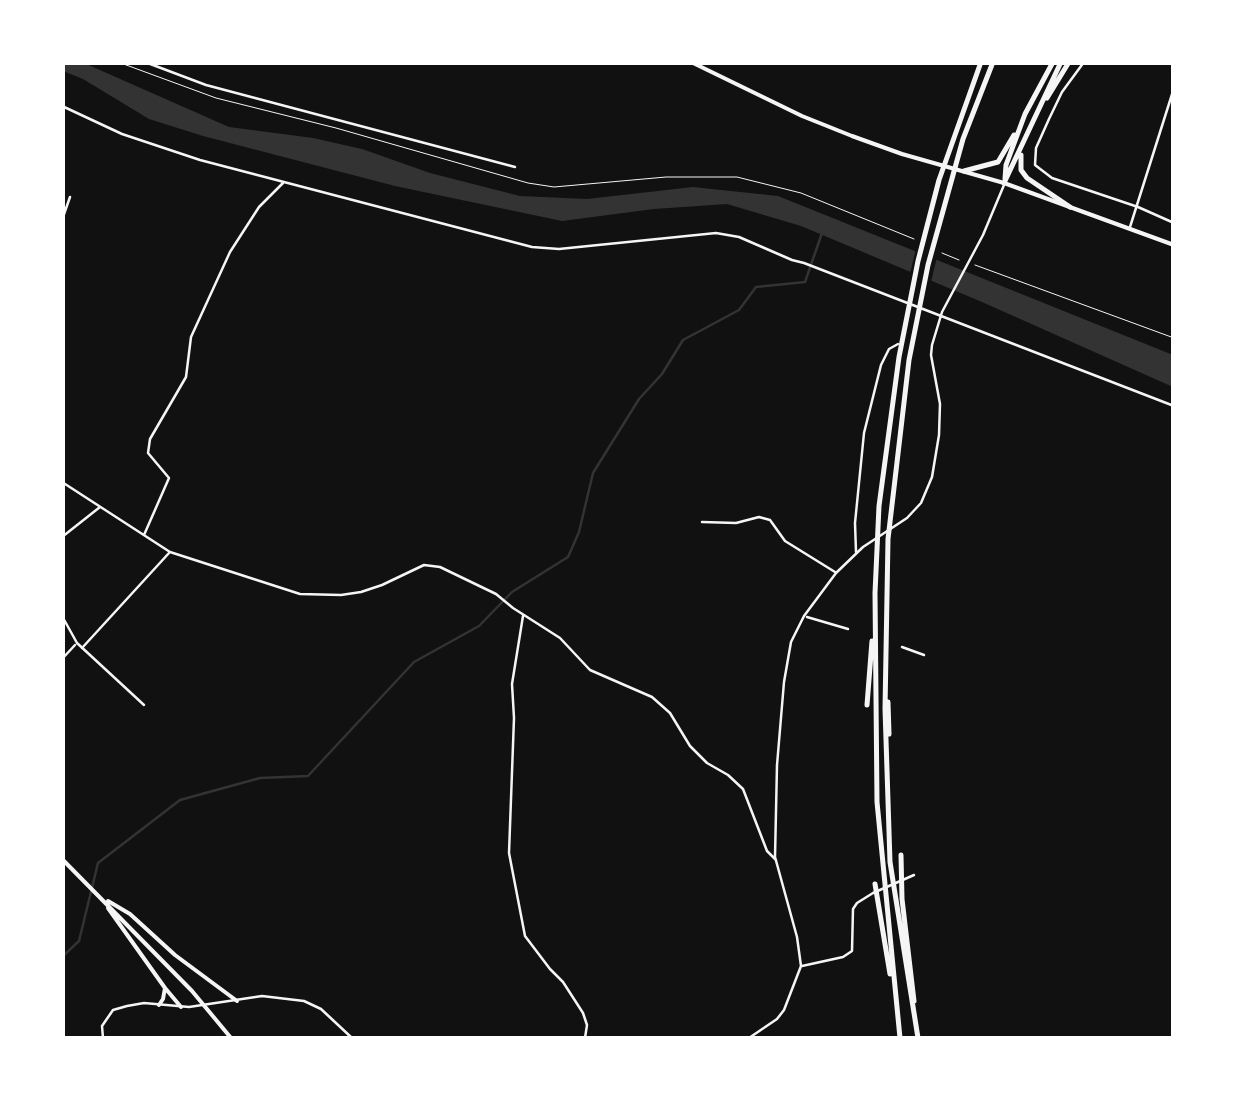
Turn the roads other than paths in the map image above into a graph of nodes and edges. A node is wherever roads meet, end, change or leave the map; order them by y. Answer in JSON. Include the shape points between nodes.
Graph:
{"nodes":[{"id":1,"x":144,"y":62,"type":"edge"},
{"id":2,"x":691,"y":62,"type":"edge"},
{"id":3,"x":980,"y":62,"type":"edge"},
{"id":4,"x":993,"y":62,"type":"edge"},
{"id":5,"x":1055,"y":62,"type":"edge"},
{"id":6,"x":1070,"y":62,"type":"edge"},
{"id":7,"x":1084,"y":62,"type":"edge"},
{"id":8,"x":1174,"y":88,"type":"edge"},
{"id":9,"x":62,"y":106,"type":"edge"},
{"id":10,"x":1037,"y":113,"type":"junction"},
{"id":11,"x":1026,"y":114,"type":"junction"},
{"id":12,"x":1027,"y":133,"type":"junction"},
{"id":13,"x":515,"y":166,"type":"dead end"},
{"id":14,"x":964,"y":171,"type":"junction"},
{"id":15,"x":284,"y":182,"type":"junction"},
{"id":16,"x":1004,"y":184,"type":"junction"},
{"id":17,"x":70,"y":197,"type":"dead end"},
{"id":18,"x":1070,"y":206,"type":"junction"},
{"id":19,"x":1138,"y":208,"type":"junction"},
{"id":20,"x":62,"y":220,"type":"edge"},
{"id":21,"x":1174,"y":223,"type":"edge"},
{"id":22,"x":1130,"y":227,"type":"junction"},
{"id":23,"x":1174,"y":245,"type":"edge"},
{"id":24,"x":941,"y":314,"type":"junction"},
{"id":25,"x":898,"y":344,"type":"dead end"},
{"id":26,"x":1174,"y":406,"type":"edge"},
{"id":27,"x":62,"y":482,"type":"edge"},
{"id":28,"x":101,"y":506,"type":"junction"},
{"id":29,"x":702,"y":522,"type":"dead end"},
{"id":30,"x":144,"y":535,"type":"junction"},
{"id":31,"x":62,"y":537,"type":"edge"},
{"id":32,"x":170,"y":552,"type":"junction"},
{"id":33,"x":856,"y":554,"type":"junction"},
{"id":34,"x":836,"y":573,"type":"junction"},
{"id":35,"x":875,"y":593,"type":"junction"},
{"id":36,"x":524,"y":614,"type":"junction"},
{"id":37,"x":62,"y":616,"type":"edge"},
{"id":38,"x":804,"y":616,"type":"junction"},
{"id":39,"x":848,"y":629,"type":"dead end"},
{"id":40,"x":885,"y":638,"type":"junction"},
{"id":41,"x":77,"y":643,"type":"junction"},
{"id":42,"x":902,"y":647,"type":"dead end"},
{"id":43,"x":82,"y":648,"type":"junction"},
{"id":44,"x":924,"y":655,"type":"dead end"},
{"id":45,"x":62,"y":658,"type":"edge"},
{"id":46,"x":144,"y":705,"type":"dead end"},
{"id":47,"x":867,"y":705,"type":"dead end"},
{"id":48,"x":889,"y":734,"type":"dead end"},
{"id":49,"x":900,"y":855,"type":"dead end"},
{"id":50,"x":62,"y":858,"type":"edge"},
{"id":51,"x":776,"y":860,"type":"junction"},
{"id":52,"x":886,"y":862,"type":"junction"},
{"id":53,"x":914,"y":875,"type":"dead end"},
{"id":54,"x":874,"y":884,"type":"dead end"},
{"id":55,"x":98,"y":894,"type":"junction"},
{"id":56,"x":801,"y":966,"type":"junction"},
{"id":57,"x":164,"y":988,"type":"junction"},
{"id":58,"x":237,"y":1001,"type":"junction"},
{"id":59,"x":159,"y":1005,"type":"junction"},
{"id":60,"x":181,"y":1006,"type":"junction"},
{"id":61,"x":898,"y":1028,"type":"junction"},
{"id":62,"x":103,"y":1038,"type":"edge"},
{"id":63,"x":231,"y":1038,"type":"edge"},
{"id":64,"x":352,"y":1038,"type":"edge"},
{"id":65,"x":585,"y":1038,"type":"edge"},
{"id":66,"x":749,"y":1038,"type":"edge"},
{"id":67,"x":900,"y":1038,"type":"edge"},
{"id":68,"x":918,"y":1038,"type":"edge"}],
"edges":[{"from":1,"to":13,"type":"street","via":[[206,85]]},
{"from":2,"to":14,"type":"main road","via":[[802,116]]},
{"from":3,"to":35,"type":"highway","via":[[926,232],[899,357]]},
{"from":4,"to":40,"type":"highway","via":[[963,139],[909,360],[888,540]]},
{"from":5,"to":10,"type":"highway"},
{"from":5,"to":11,"type":"highway"},
{"from":6,"to":10,"type":"highway"},
{"from":7,"to":19,"type":"street","via":[[1062,92],[1035,165],[1052,178]]},
{"from":8,"to":19,"type":"street"},
{"from":9,"to":15,"type":"street","via":[[122,134]]},
{"from":10,"to":12,"type":"highway"},
{"from":11,"to":14,"type":"highway","via":[[998,162]]},
{"from":11,"to":16,"type":"highway"},
{"from":12,"to":16,"type":"highway"},
{"from":12,"to":18,"type":"highway","via":[[1021,170]]},
{"from":14,"to":16,"type":"main road"},
{"from":15,"to":24,"type":"street","via":[[532,248],[716,232]]},
{"from":15,"to":30,"type":"street","via":[[230,252],[191,336],[186,377],[150,439],[148,452],[169,478]]},
{"from":16,"to":18,"type":"main road"},
{"from":16,"to":24,"type":"street"},
{"from":17,"to":20,"type":"street"},
{"from":18,"to":22,"type":"main road"},
{"from":19,"to":21,"type":"street"},
{"from":19,"to":22,"type":"street"},
{"from":22,"to":23,"type":"main road"},
{"from":24,"to":26,"type":"street"},
{"from":24,"to":33,"type":"street","via":[[931,355],[940,419],[932,477],[907,518]]},
{"from":25,"to":33,"type":"street","via":[[881,365],[864,433]]},
{"from":27,"to":28,"type":"street"},
{"from":28,"to":30,"type":"street"},
{"from":28,"to":31,"type":"street"},
{"from":29,"to":34,"type":"street","via":[[770,520],[785,541]]},
{"from":30,"to":32,"type":"street"},
{"from":32,"to":36,"type":"street","via":[[300,594],[361,592],[424,565],[440,566]]},
{"from":32,"to":43,"type":"street"},
{"from":33,"to":34,"type":"street"},
{"from":34,"to":38,"type":"street"},
{"from":35,"to":47,"type":"highway"},
{"from":35,"to":52,"type":"highway","via":[[877,802]]},
{"from":36,"to":51,"type":"street","via":[[590,670],[652,697],[670,713],[690,746],[743,789]]},
{"from":36,"to":65,"type":"street","via":[[512,684],[508,853],[525,936],[583,1013]]},
{"from":37,"to":41,"type":"street"},
{"from":38,"to":39,"type":"street"},
{"from":38,"to":51,"type":"street","via":[[784,682]]},
{"from":40,"to":48,"type":"highway"},
{"from":40,"to":52,"type":"highway"},
{"from":41,"to":43,"type":"street"},
{"from":41,"to":45,"type":"street"},
{"from":42,"to":44,"type":"street"},
{"from":43,"to":46,"type":"street"},
{"from":49,"to":68,"type":"highway"},
{"from":50,"to":55,"type":"main road"},
{"from":51,"to":56,"type":"street"},
{"from":52,"to":61,"type":"highway"},
{"from":52,"to":68,"type":"highway"},
{"from":53,"to":56,"type":"street","via":[[856,903],[852,951]]},
{"from":54,"to":61,"type":"highway"},
{"from":55,"to":57,"type":"main road"},
{"from":55,"to":58,"type":"main road"},
{"from":55,"to":63,"type":"main road"},
{"from":56,"to":66,"type":"street","via":[[784,1010]]},
{"from":57,"to":59,"type":"main road"},
{"from":57,"to":60,"type":"main road"},
{"from":58,"to":60,"type":"street"},
{"from":58,"to":64,"type":"street","via":[[262,996],[304,1002]]},
{"from":59,"to":60,"type":"street"},
{"from":59,"to":62,"type":"street","via":[[113,1010]]},
{"from":61,"to":67,"type":"highway"}]}
